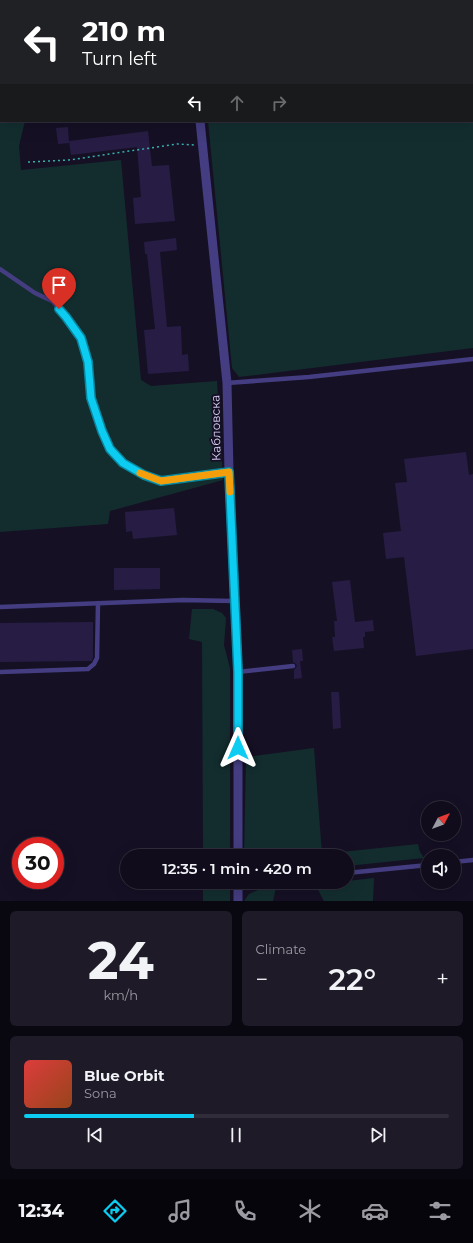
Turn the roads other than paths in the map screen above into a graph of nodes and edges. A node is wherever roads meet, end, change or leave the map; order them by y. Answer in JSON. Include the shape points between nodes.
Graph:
{"nodes":[{"id":1,"x":200,"y":122,"type":"edge"},
{"id":2,"x":0,"y":269,"type":"edge"},
{"id":3,"x":473,"y":359,"type":"edge"},
{"id":4,"x":227,"y":384,"type":"junction"},
{"id":5,"x":229,"y":472,"type":"junction"},
{"id":6,"x":234,"y":602,"type":"junction"},
{"id":7,"x":98,"y":603,"type":"junction"},
{"id":8,"x":0,"y":607,"type":"edge"},
{"id":9,"x":293,"y":666,"type":"dead end"},
{"id":10,"x":0,"y":672,"type":"edge"},
{"id":11,"x":238,"y":672,"type":"junction"},
{"id":12,"x":238,"y":849,"type":"edge"},
{"id":13,"x":473,"y":860,"type":"edge"},
{"id":14,"x":461,"y":861,"type":"edge"},
{"id":15,"x":421,"y":866,"type":"edge"},
{"id":16,"x":354,"y":872,"type":"edge"},
{"id":17,"x":238,"y":889,"type":"edge"},
{"id":18,"x":238,"y":901,"type":"edge"}],
"edges":[{"from":1,"to":4,"type":"street","name":"Кабловска"},
{"from":2,"to":5,"type":"lane","via":[[35,293],[52,301],[81,338],[88,362],[91,398],[102,431],[110,449],[123,463],[161,481]]},
{"from":3,"to":4,"type":"lane"},
{"from":4,"to":5,"type":"street","name":"Кабловска"},
{"from":5,"to":6,"type":"street","name":"Кабловска"},
{"from":6,"to":7,"type":"lane","via":[[183,600]]},
{"from":6,"to":11,"type":"street","name":"Кабловска"},
{"from":7,"to":8,"type":"lane"},
{"from":7,"to":10,"type":"lane","via":[[96,658],[88,669]]},
{"from":9,"to":11,"type":"lane"},
{"from":11,"to":12,"type":"street","name":"Кабловска"},
{"from":13,"to":14,"type":"lane"},
{"from":15,"to":16,"type":"lane"},
{"from":17,"to":18,"type":"street"}]}
